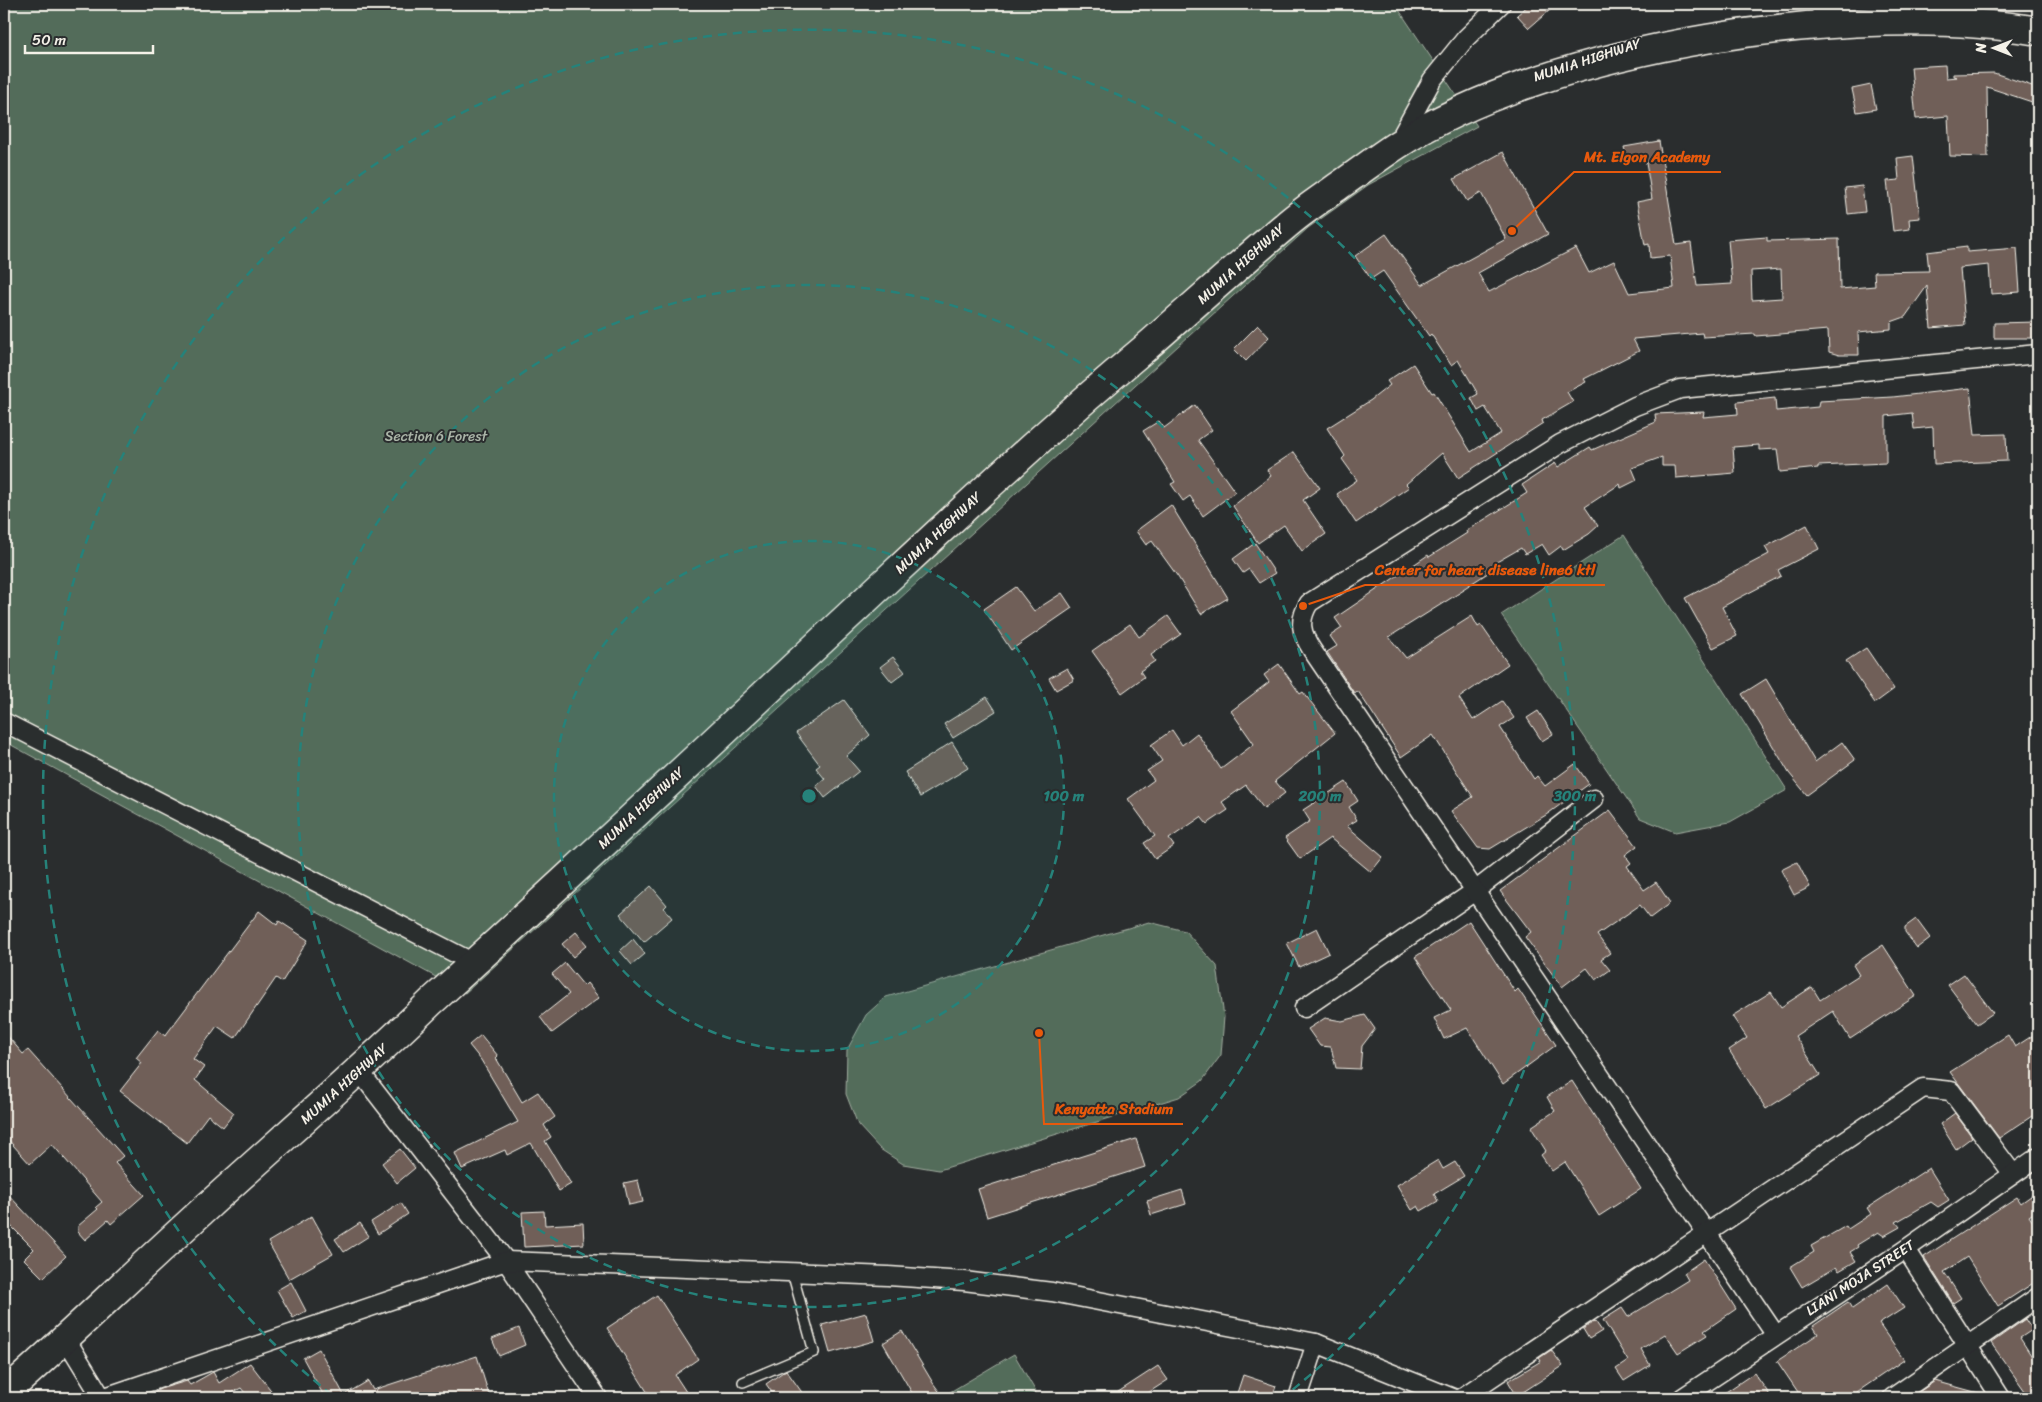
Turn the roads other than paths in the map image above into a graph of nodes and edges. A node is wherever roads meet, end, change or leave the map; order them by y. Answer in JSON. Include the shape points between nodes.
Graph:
{"nodes":[{"id":1,"x":1502,"y":4,"type":"edge"},
{"id":2,"x":1892,"y":5,"type":"edge"},
{"id":3,"x":1826,"y":6,"type":"edge"},
{"id":4,"x":2038,"y":31,"type":"edge"},
{"id":5,"x":1397,"y":145,"type":"junction"},
{"id":6,"x":2038,"y":354,"type":"edge"},
{"id":7,"x":4,"y":722,"type":"edge"},
{"id":8,"x":1594,"y":799,"type":"dead end"},
{"id":9,"x":1475,"y":891,"type":"junction"},
{"id":10,"x":474,"y":963,"type":"junction"},
{"id":11,"x":1304,"y":1008,"type":"dead end"},
{"id":12,"x":360,"y":1072,"type":"junction"},
{"id":13,"x":2038,"y":1157,"type":"edge"},
{"id":14,"x":2013,"y":1174,"type":"junction"},
{"id":15,"x":1707,"y":1233,"type":"junction"},
{"id":16,"x":1906,"y":1250,"type":"junction"},
{"id":17,"x":506,"y":1261,"type":"junction"},
{"id":18,"x":792,"y":1272,"type":"junction"},
{"id":19,"x":2038,"y":1297,"type":"edge"},
{"id":20,"x":1775,"y":1334,"type":"junction"},
{"id":21,"x":66,"y":1339,"type":"junction"},
{"id":22,"x":1316,"y":1343,"type":"junction"},
{"id":23,"x":1967,"y":1347,"type":"junction"},
{"id":24,"x":743,"y":1382,"type":"dead end"},
{"id":25,"x":4,"y":1394,"type":"edge"},
{"id":26,"x":102,"y":1398,"type":"edge"},
{"id":27,"x":598,"y":1398,"type":"edge"},
{"id":28,"x":1298,"y":1398,"type":"edge"},
{"id":29,"x":1454,"y":1398,"type":"edge"},
{"id":30,"x":1461,"y":1398,"type":"edge"},
{"id":31,"x":1682,"y":1398,"type":"edge"},
{"id":32,"x":1892,"y":1398,"type":"edge"},
{"id":33,"x":2001,"y":1398,"type":"edge"}],
"edges":[{"from":1,"to":5,"type":"street","via":[[1466,38],[1432,80]]},
{"from":2,"to":3,"type":"highway","name":"MUMIA HIGHWAY"},
{"from":2,"to":4,"type":"highway","name":"MUMIA HIGHWAY","via":[[1982,16],[2018,23]]},
{"from":3,"to":5,"type":"highway","name":"MUMIA HIGHWAY","via":[[1665,36],[1609,52],[1524,81],[1451,114]]},
{"from":5,"to":10,"type":"highway","name":"MUMIA HIGHWAY","via":[[1288,222],[1054,425]]},
{"from":6,"to":9,"type":"street","via":[[1680,389],[1635,406],[1560,444],[1309,603],[1300,624],[1304,637]]},
{"from":7,"to":10,"type":"street"},
{"from":8,"to":9,"type":"street"},
{"from":9,"to":11,"type":"street"},
{"from":9,"to":15,"type":"street"},
{"from":10,"to":12,"type":"highway","name":"MUMIA HIGHWAY"},
{"from":12,"to":17,"type":"street"},
{"from":12,"to":21,"type":"highway","name":"MUMIA HIGHWAY","via":[[209,1205]]},
{"from":13,"to":14,"type":"street","name":"LIANI MOJA STREET"},
{"from":14,"to":15,"type":"street","via":[[1951,1090],[1923,1088]]},
{"from":14,"to":16,"type":"street","name":"LIANI MOJA STREET"},
{"from":15,"to":20,"type":"street"},
{"from":15,"to":30,"type":"street"},
{"from":16,"to":20,"type":"street","name":"LIANI MOJA STREET"},
{"from":16,"to":23,"type":"street"},
{"from":17,"to":18,"type":"street"},
{"from":17,"to":26,"type":"street"},
{"from":17,"to":27,"type":"street"},
{"from":18,"to":22,"type":"street","via":[[964,1281],[1052,1292]]},
{"from":18,"to":24,"type":"lane","via":[[814,1352]]},
{"from":19,"to":23,"type":"street"},
{"from":20,"to":31,"type":"street","name":"LIANI MOJA STREET"},
{"from":21,"to":25,"type":"highway","name":"MUMIA HIGHWAY"},
{"from":21,"to":26,"type":"street"},
{"from":22,"to":28,"type":"street"},
{"from":22,"to":29,"type":"street"},
{"from":23,"to":32,"type":"street"},
{"from":23,"to":33,"type":"street"}]}
